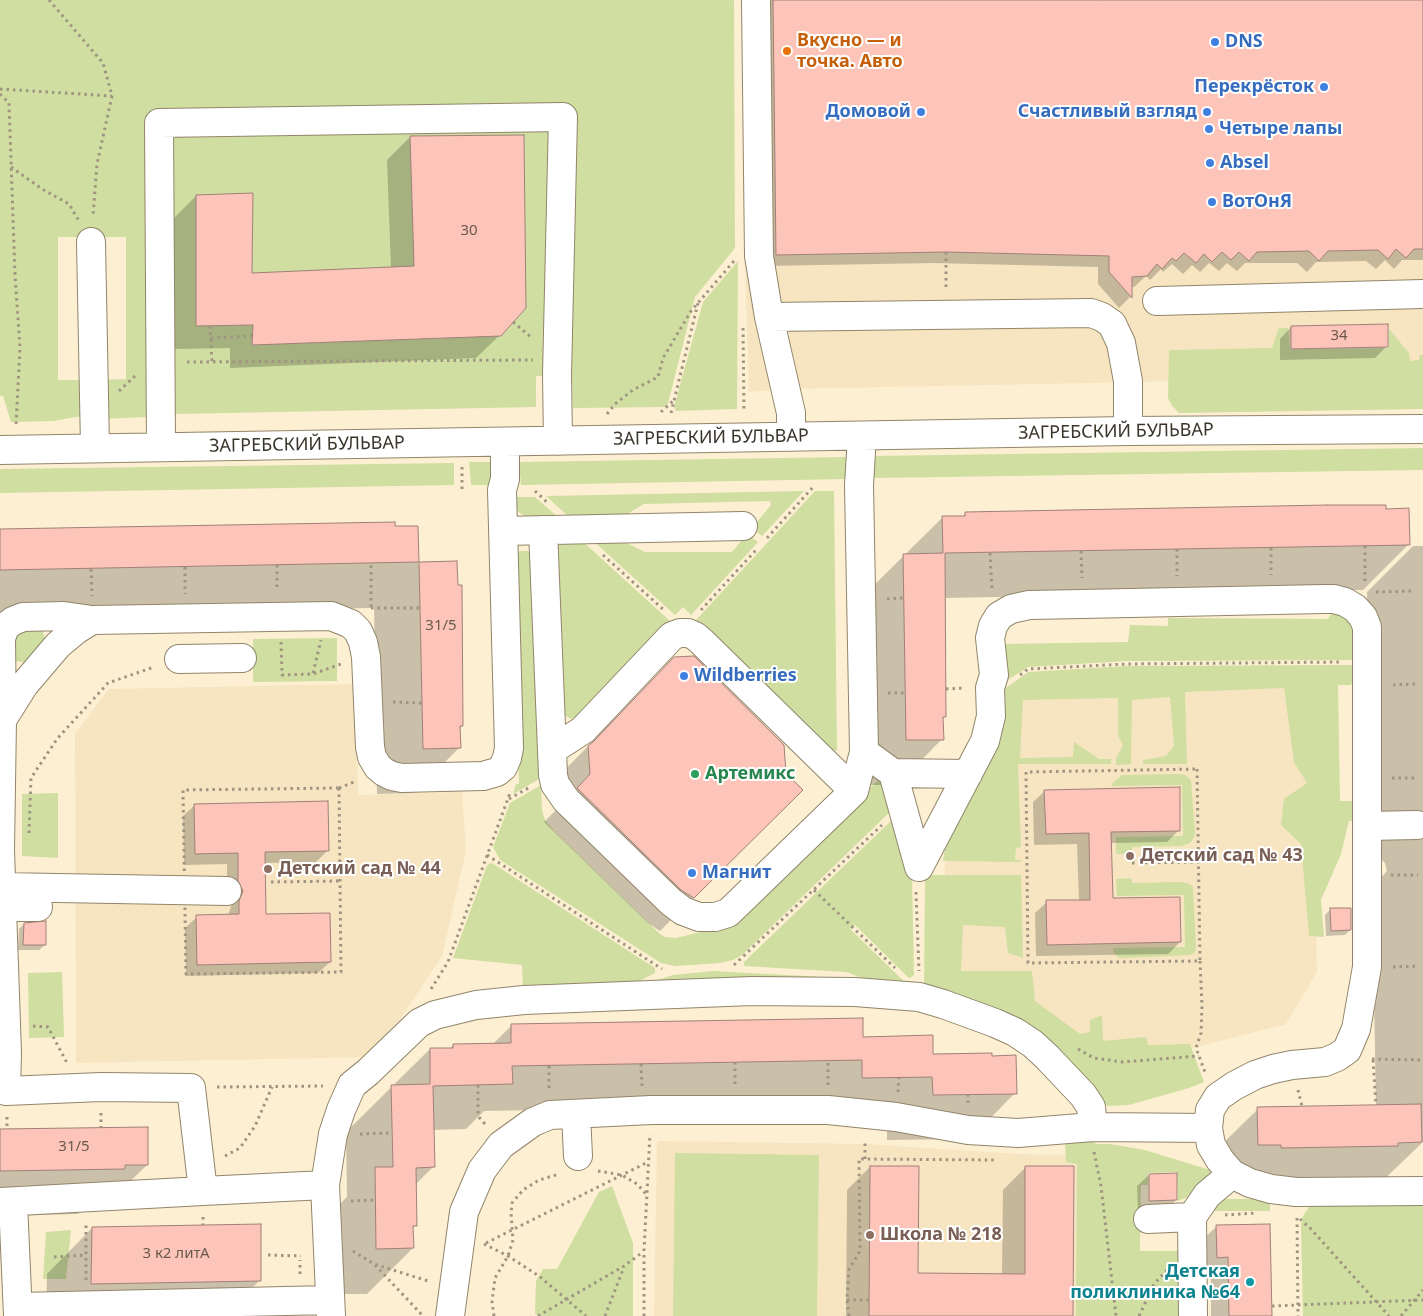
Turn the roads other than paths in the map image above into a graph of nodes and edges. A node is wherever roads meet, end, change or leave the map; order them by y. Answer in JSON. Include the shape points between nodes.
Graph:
{"nodes":[{"id":1,"x":756,"y":0,"type":"edge"},
{"id":2,"x":90,"y":242,"type":"road end"},
{"id":3,"x":1423,"y":294,"type":"edge"},
{"id":4,"x":1157,"y":301,"type":"dead end"},
{"id":5,"x":769,"y":317,"type":"junction"},
{"id":6,"x":1423,"y":429,"type":"edge"},
{"id":7,"x":1128,"y":431,"type":"junction"},
{"id":8,"x":862,"y":436,"type":"junction"},
{"id":9,"x":791,"y":437,"type":"junction"},
{"id":10,"x":4,"y":438,"type":"edge"},
{"id":11,"x":558,"y":441,"type":"junction"},
{"id":12,"x":505,"y":442,"type":"junction"},
{"id":13,"x":96,"y":448,"type":"junction"},
{"id":14,"x":161,"y":448,"type":"junction"},
{"id":15,"x":543,"y":530,"type":"junction"},
{"id":16,"x":503,"y":531,"type":"junction"},
{"id":17,"x":753,"y":534,"type":"road end"},
{"id":18,"x":196,"y":618,"type":"junction"},
{"id":19,"x":228,"y":618,"type":"junction"},
{"id":20,"x":92,"y":620,"type":"junction"},
{"id":21,"x":2,"y":720,"type":"junction"},
{"id":22,"x":552,"y":750,"type":"junction"},
{"id":23,"x":864,"y":752,"type":"junction"},
{"id":24,"x":893,"y":773,"type":"junction"},
{"id":25,"x":968,"y":774,"type":"junction"},
{"id":26,"x":854,"y":791,"type":"junction"},
{"id":27,"x":1417,"y":825,"type":"dead end"},
{"id":28,"x":1367,"y":826,"type":"junction"},
{"id":29,"x":0,"y":850,"type":"edge"},
{"id":30,"x":227,"y":891,"type":"dead end"},
{"id":31,"x":2,"y":897,"type":"junction"},
{"id":32,"x":38,"y":907,"type":"dead end"},
{"id":33,"x":576,"y":1114,"type":"junction"},
{"id":34,"x":1086,"y":1128,"type":"junction"},
{"id":35,"x":1208,"y":1128,"type":"junction"},
{"id":36,"x":578,"y":1167,"type":"road end"},
{"id":37,"x":1232,"y":1174,"type":"junction"},
{"id":38,"x":202,"y":1181,"type":"junction"},
{"id":39,"x":325,"y":1186,"type":"junction"},
{"id":40,"x":1423,"y":1191,"type":"edge"},
{"id":41,"x":6,"y":1202,"type":"edge"},
{"id":42,"x":1192,"y":1217,"type":"junction"},
{"id":43,"x":1148,"y":1219,"type":"dead end"},
{"id":44,"x":331,"y":1308,"type":"edge"},
{"id":45,"x":230,"y":1309,"type":"edge"},
{"id":46,"x":18,"y":1311,"type":"edge"},
{"id":47,"x":450,"y":1316,"type":"edge"},
{"id":48,"x":1193,"y":1316,"type":"edge"}],
"edges":[{"from":1,"to":5,"type":"street","via":[[759,256]]},
{"from":2,"to":13,"type":"street"},
{"from":3,"to":4,"type":"street"},
{"from":5,"to":7,"type":"street","via":[[1091,314],[1102,317],[1112,324],[1121,344],[1128,381]]},
{"from":5,"to":9,"type":"street","via":[[786,389]]},
{"from":6,"to":7,"type":"street","name":"ЗАГРЕБСКИЙ БУЛЬВАР"},
{"from":7,"to":8,"type":"street","name":"ЗАГРЕБСКИЙ БУЛЬВАР"},
{"from":8,"to":9,"type":"street","name":"ЗАГРЕБСКИЙ БУЛЬВАР"},
{"from":8,"to":23,"type":"street","via":[[859,485]]},
{"from":9,"to":11,"type":"street","name":"ЗАГРЕБСКИЙ БУЛЬВАР"},
{"from":10,"to":13,"type":"street","name":"ЗАГРЕБСКИЙ БУЛЬВАР"},
{"from":11,"to":12,"type":"street","name":"ЗАГРЕБСКИЙ БУЛЬВАР"},
{"from":11,"to":14,"type":"street","via":[[563,117],[159,122]]},
{"from":12,"to":14,"type":"street","name":"ЗАГРЕБСКИЙ БУЛЬВАР"},
{"from":12,"to":16,"type":"street"},
{"from":13,"to":14,"type":"street","name":"ЗАГРЕБСКИЙ БУЛЬВАР"},
{"from":15,"to":16,"type":"street"},
{"from":15,"to":17,"type":"street"},
{"from":15,"to":22,"type":"street"},
{"from":16,"to":19,"type":"street","via":[[509,748],[503,767],[497,772],[483,776],[402,778],[384,772],[372,757],[370,747],[364,642],[351,624],[331,616]]},
{"from":18,"to":19,"type":"street"},
{"from":18,"to":19,"type":"street","via":[[188,659],[235,658]]},
{"from":18,"to":20,"type":"street"},
{"from":20,"to":21,"type":"street","via":[[58,645],[24,685]]},
{"from":20,"to":21,"type":"street","via":[[64,616],[23,618],[5,627],[1,638]]},
{"from":21,"to":29,"type":"street"},
{"from":22,"to":26,"type":"street","via":[[583,730],[672,636],[688,633],[701,641]]},
{"from":22,"to":26,"type":"street","via":[[555,784],[566,800],[671,902],[699,917],[728,913]]},
{"from":23,"to":24,"type":"street"},
{"from":23,"to":26,"type":"street"},
{"from":24,"to":25,"type":"street"},
{"from":24,"to":25,"type":"street","via":[[919,867]]},
{"from":25,"to":28,"type":"street","via":[[985,741],[991,716],[990,688],[994,675],[990,638],[993,626],[999,616],[1011,609],[1029,605],[1334,599],[1355,608],[1367,626]]},
{"from":27,"to":28,"type":"street"},
{"from":28,"to":35,"type":"street","via":[[1367,967],[1352,1040],[1347,1050],[1325,1062],[1292,1065],[1255,1074],[1218,1097],[1210,1110]]},
{"from":29,"to":31,"type":"street"},
{"from":30,"to":31,"type":"street"},
{"from":31,"to":32,"type":"street"},
{"from":31,"to":38,"type":"street","via":[[6,1091],[191,1088]]},
{"from":33,"to":34,"type":"street","via":[[651,1110],[828,1110],[896,1117],[968,1130],[1018,1133]]},
{"from":33,"to":36,"type":"street"},
{"from":33,"to":47,"type":"street","via":[[550,1115],[533,1122],[501,1145],[482,1170],[464,1212]]},
{"from":34,"to":35,"type":"street"},
{"from":34,"to":39,"type":"street","via":[[1091,1107],[1033,1044],[995,1023],[919,997],[855,992],[752,991],[501,1002],[453,1009],[419,1023],[352,1086],[333,1134]]},
{"from":35,"to":37,"type":"street","via":[[1212,1145]]},
{"from":37,"to":40,"type":"street","via":[[1271,1189],[1296,1192]]},
{"from":37,"to":42,"type":"street","via":[[1208,1195]]},
{"from":38,"to":39,"type":"street"},
{"from":38,"to":41,"type":"street","via":[[86,1198]]},
{"from":39,"to":44,"type":"street"},
{"from":41,"to":46,"type":"street"},
{"from":42,"to":43,"type":"street"},
{"from":42,"to":48,"type":"street"},
{"from":44,"to":45,"type":"street","via":[[302,1301]]},
{"from":45,"to":46,"type":"street","via":[[86,1305]]}]}
